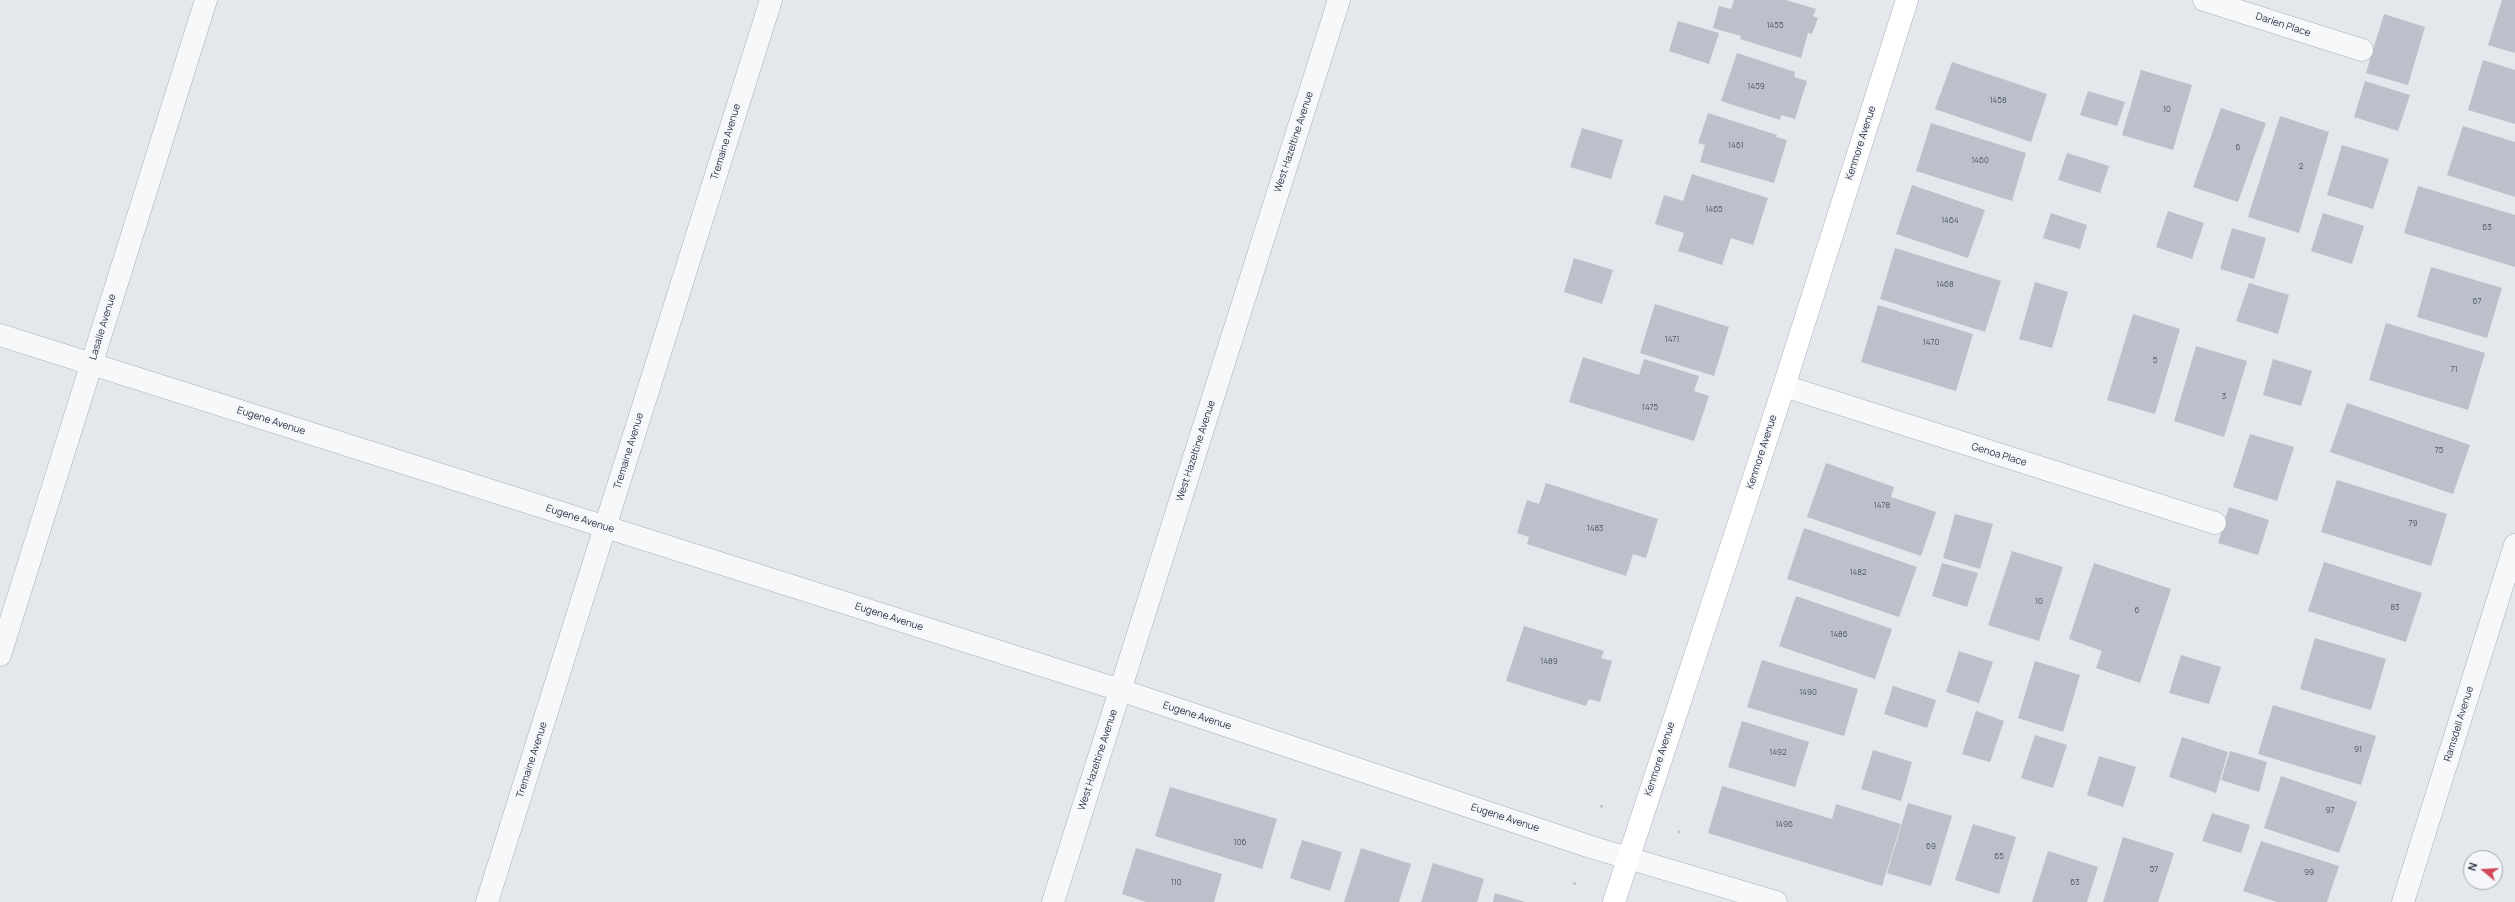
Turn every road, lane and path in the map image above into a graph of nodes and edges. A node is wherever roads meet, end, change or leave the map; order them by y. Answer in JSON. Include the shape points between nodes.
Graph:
{"nodes":[{"id":1,"x":206,"y":0,"type":"edge"},
{"id":2,"x":771,"y":0,"type":"edge"},
{"id":3,"x":1339,"y":0,"type":"edge"},
{"id":4,"x":1907,"y":0,"type":"edge"},
{"id":5,"x":2204,"y":0,"type":"edge"},
{"id":6,"x":2362,"y":50,"type":"dead end"},
{"id":7,"x":0,"y":335,"type":"edge"},
{"id":8,"x":91,"y":364,"type":"junction"},
{"id":9,"x":1784,"y":386,"type":"junction"},
{"id":10,"x":2214,"y":523,"type":"dead end"},
{"id":11,"x":605,"y":527,"type":"junction"},
{"id":12,"x":2515,"y":545,"type":"edge"},
{"id":13,"x":0,"y":655,"type":"edge"},
{"id":14,"x":1120,"y":690,"type":"junction"},
{"id":15,"x":1601,"y":805,"type":"dead end"},
{"id":16,"x":1602,"y":810,"type":"dead end"},
{"id":17,"x":1682,"y":829,"type":"dead end"},
{"id":18,"x":1678,"y":834,"type":"dead end"},
{"id":19,"x":1627,"y":858,"type":"junction"},
{"id":20,"x":1579,"y":882,"type":"dead end"},
{"id":21,"x":1573,"y":884,"type":"dead end"},
{"id":22,"x":487,"y":902,"type":"edge"},
{"id":23,"x":1053,"y":902,"type":"edge"},
{"id":24,"x":1614,"y":902,"type":"edge"},
{"id":25,"x":1776,"y":902,"type":"edge"},
{"id":26,"x":2403,"y":902,"type":"edge"}],
"edges":[{"from":1,"to":8,"type":"street","name":"Lasalle Avenue"},
{"from":2,"to":11,"type":"street","name":"Tremaine Avenue"},
{"from":3,"to":14,"type":"street","name":"West Hazeltine Avenue"},
{"from":4,"to":9,"type":"street","name":"Kenmore Avenue"},
{"from":5,"to":6,"type":"street","name":"Darien Place"},
{"from":7,"to":8,"type":"street","name":"Eugene Avenue"},
{"from":8,"to":11,"type":"street","name":"Eugene Avenue"},
{"from":8,"to":13,"type":"street","name":"Lasalle Avenue"},
{"from":9,"to":10,"type":"street","name":"Genoa Place"},
{"from":9,"to":19,"type":"street","name":"Kenmore Avenue"},
{"from":11,"to":14,"type":"street","name":"Eugene Avenue"},
{"from":11,"to":22,"type":"street","name":"Tremaine Avenue"},
{"from":12,"to":26,"type":"street","name":"Ramsdell Avenue"},
{"from":14,"to":19,"type":"street","name":"Eugene Avenue"},
{"from":14,"to":23,"type":"street","name":"West Hazeltine Avenue"},
{"from":15,"to":16,"type":"path"},
{"from":17,"to":18,"type":"path"},
{"from":19,"to":24,"type":"street","name":"Kenmore Avenue"},
{"from":19,"to":25,"type":"street","name":"Eugene Avenue"},
{"from":20,"to":21,"type":"path"}]}
